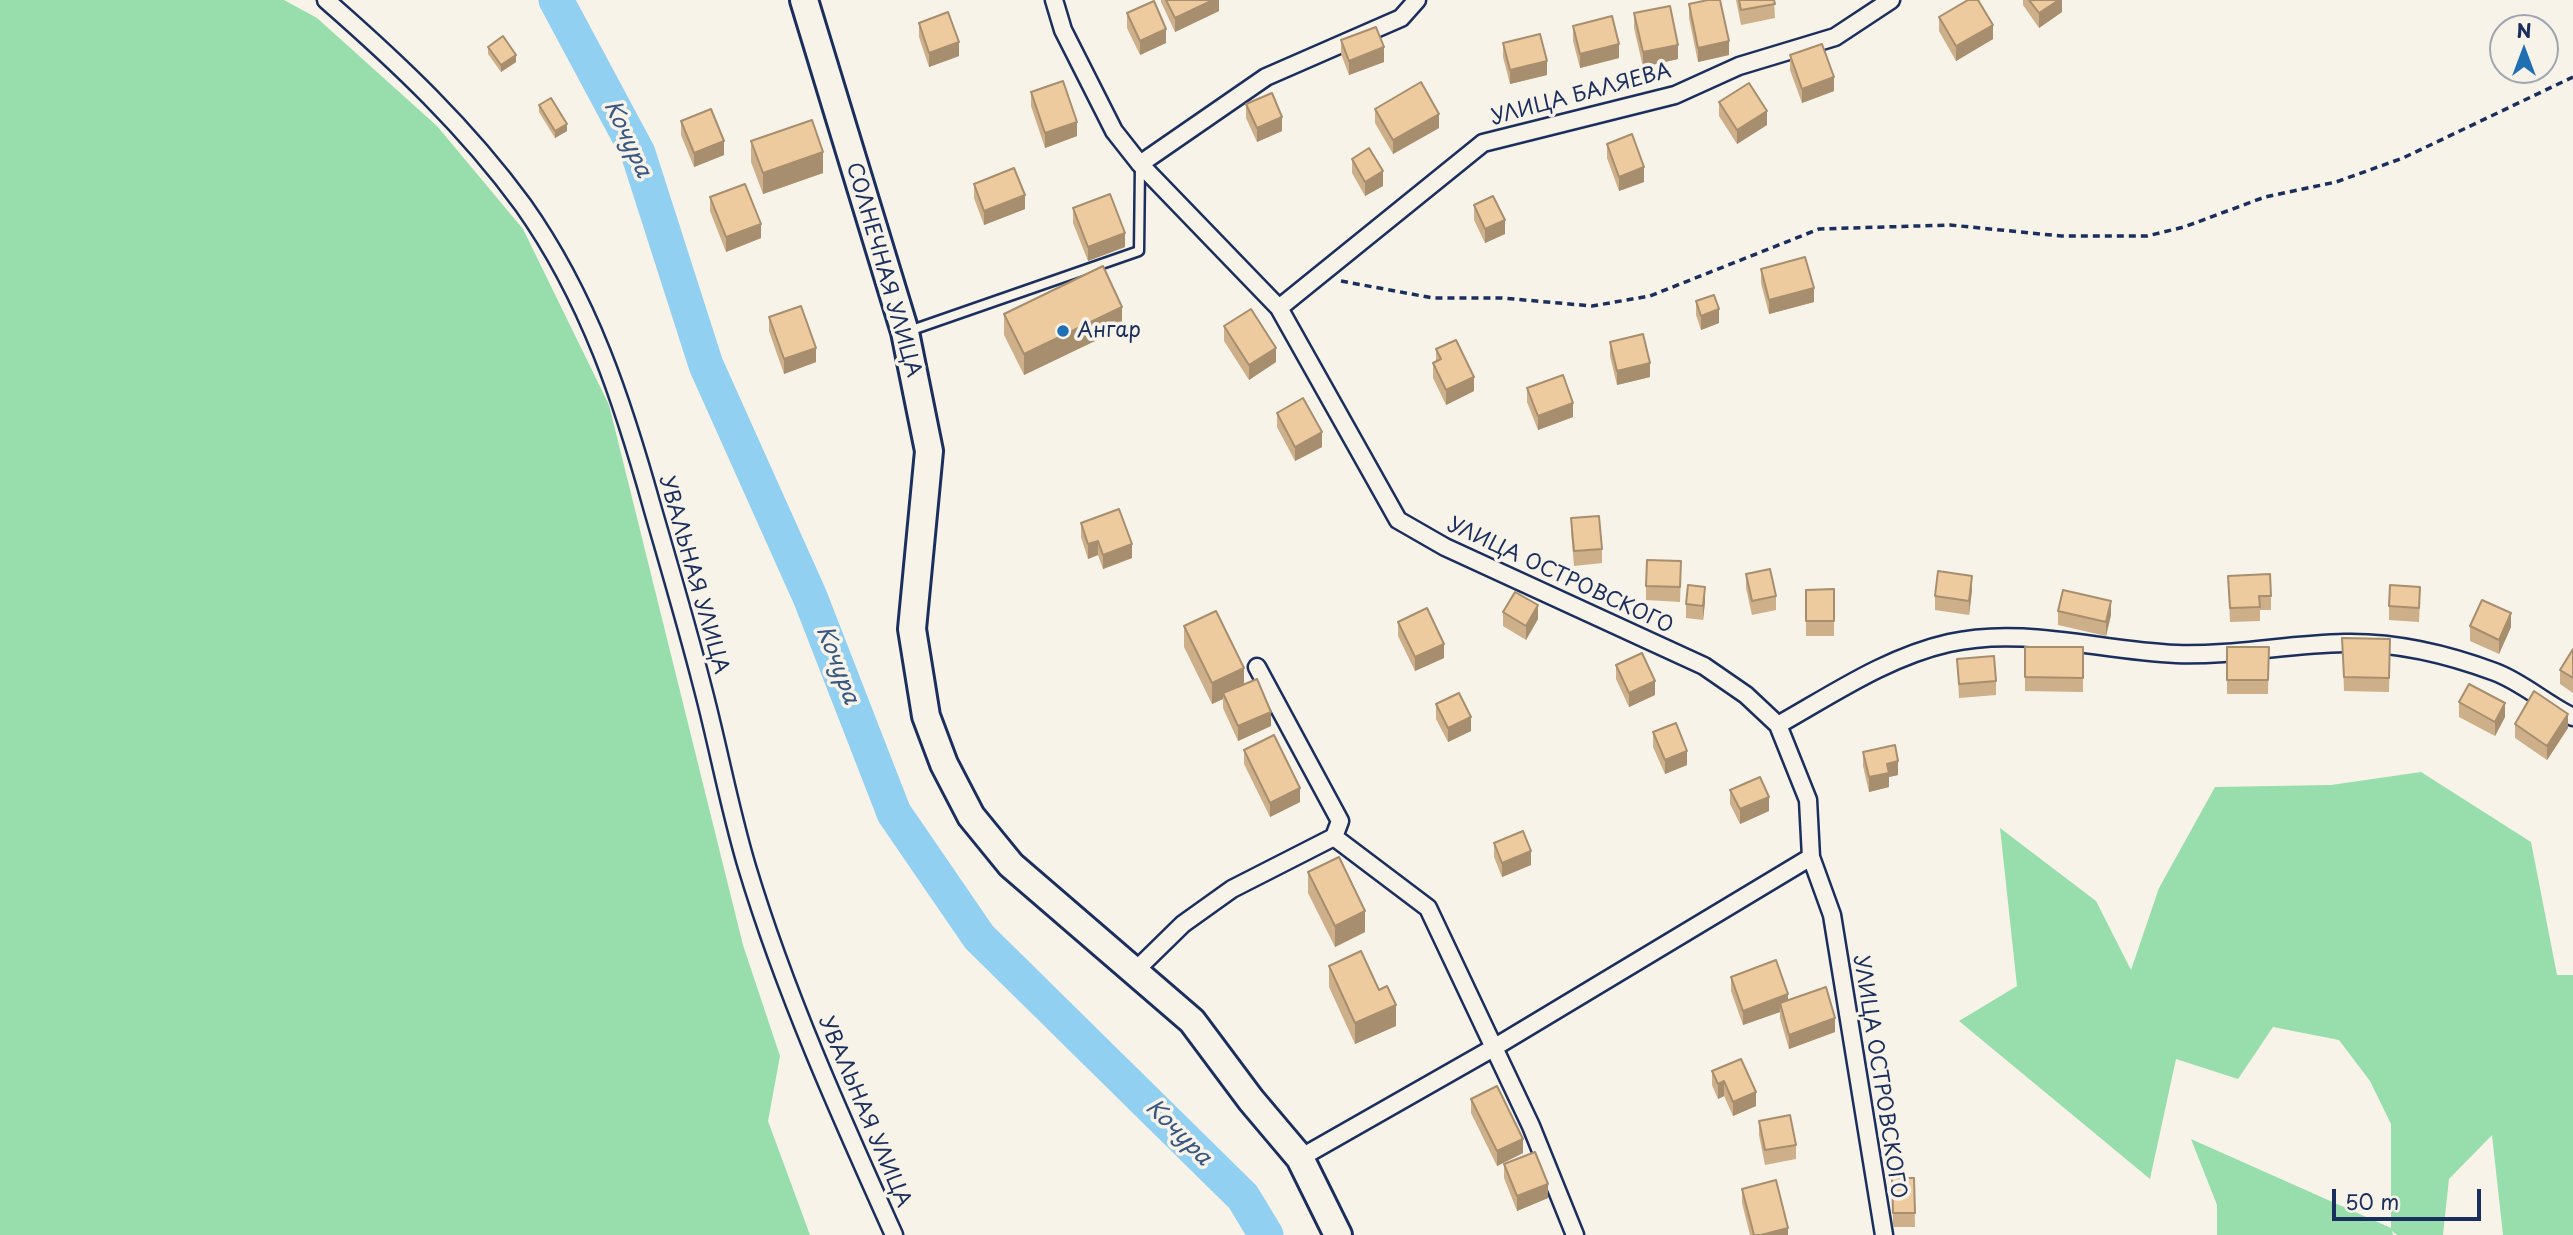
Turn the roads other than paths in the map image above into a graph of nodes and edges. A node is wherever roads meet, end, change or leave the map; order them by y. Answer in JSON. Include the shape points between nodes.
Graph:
{"nodes":[{"id":1,"x":326,"y":0,"type":"edge"},
{"id":2,"x":804,"y":0,"type":"edge"},
{"id":3,"x":1045,"y":0,"type":"edge"},
{"id":4,"x":1417,"y":0,"type":"edge"},
{"id":5,"x":1891,"y":0,"type":"edge"},
{"id":6,"x":1055,"y":7,"type":"edge"},
{"id":7,"x":1140,"y":164,"type":"junction"},
{"id":8,"x":1279,"y":308,"type":"junction"},
{"id":9,"x":905,"y":332,"type":"junction"},
{"id":10,"x":1257,"y":667,"type":"dead end"},
{"id":11,"x":2573,"y":716,"type":"edge"},
{"id":12,"x":1778,"y":725,"type":"junction"},
{"id":13,"x":1334,"y":837,"type":"junction"},
{"id":14,"x":1811,"y":857,"type":"junction"},
{"id":15,"x":1135,"y":971,"type":"junction"},
{"id":16,"x":1495,"y":1047,"type":"junction"},
{"id":17,"x":1300,"y":1158,"type":"junction"},
{"id":18,"x":894,"y":1235,"type":"edge"},
{"id":19,"x":1338,"y":1235,"type":"edge"},
{"id":20,"x":1575,"y":1235,"type":"edge"},
{"id":21,"x":1884,"y":1235,"type":"edge"}],
"edges":[{"from":1,"to":18,"type":"street","name":"УВАЛЬНАЯ УЛИЦА","via":[[422,85],[476,144],[524,207],[597,337],[626,411],[702,684],[746,864],[779,965]]},
{"from":2,"to":9,"type":"main road","name":"СОЛНЕЧНАЯ УЛИЦА"},
{"from":3,"to":6,"type":"street","name":"УЛИЦА ОСТРОВСКОГО"},
{"from":4,"to":7,"type":"street","via":[[1401,18],[1266,77]]},
{"from":5,"to":8,"type":"street","name":"УЛИЦА БАЛЯЕВА","via":[[1835,37],[1738,66],[1675,95],[1483,143]]},
{"from":6,"to":7,"type":"street","name":"УЛИЦА ОСТРОВСКОГО","via":[[1114,131]]},
{"from":7,"to":8,"type":"street","name":"УЛИЦА ОСТРОВСКОГО"},
{"from":7,"to":9,"type":"lane","via":[[1139,251]]},
{"from":8,"to":12,"type":"street","name":"УЛИЦА ОСТРОВСКОГО","via":[[1398,520],[1445,547],[1704,666],[1746,695]]},
{"from":9,"to":15,"type":"main road","name":"СОЛНЕЧНАЯ УЛИЦА","via":[[929,451],[912,629],[926,716],[971,816],[1011,864]]},
{"from":10,"to":13,"type":"street","via":[[1340,821]]},
{"from":11,"to":12,"type":"street","via":[[2498,673],[2399,645],[2345,643],[2175,654],[1994,637],[1902,656]]},
{"from":12,"to":14,"type":"street","name":"УЛИЦА ОСТРОВСКОГО","via":[[1808,800]]},
{"from":13,"to":15,"type":"street","via":[[1232,889],[1183,924]]},
{"from":13,"to":16,"type":"street","via":[[1428,908]]},
{"from":14,"to":16,"type":"street"},
{"from":14,"to":21,"type":"street","name":"УЛИЦА ОСТРОВСКОГО","via":[[1832,915]]},
{"from":15,"to":17,"type":"main road","name":"СОЛНЕЧНАЯ УЛИЦА","via":[[1192,1021]]},
{"from":16,"to":17,"type":"street"},
{"from":16,"to":20,"type":"street"},
{"from":17,"to":19,"type":"main road","name":"СОЛНЕЧНАЯ УЛИЦА"}]}
